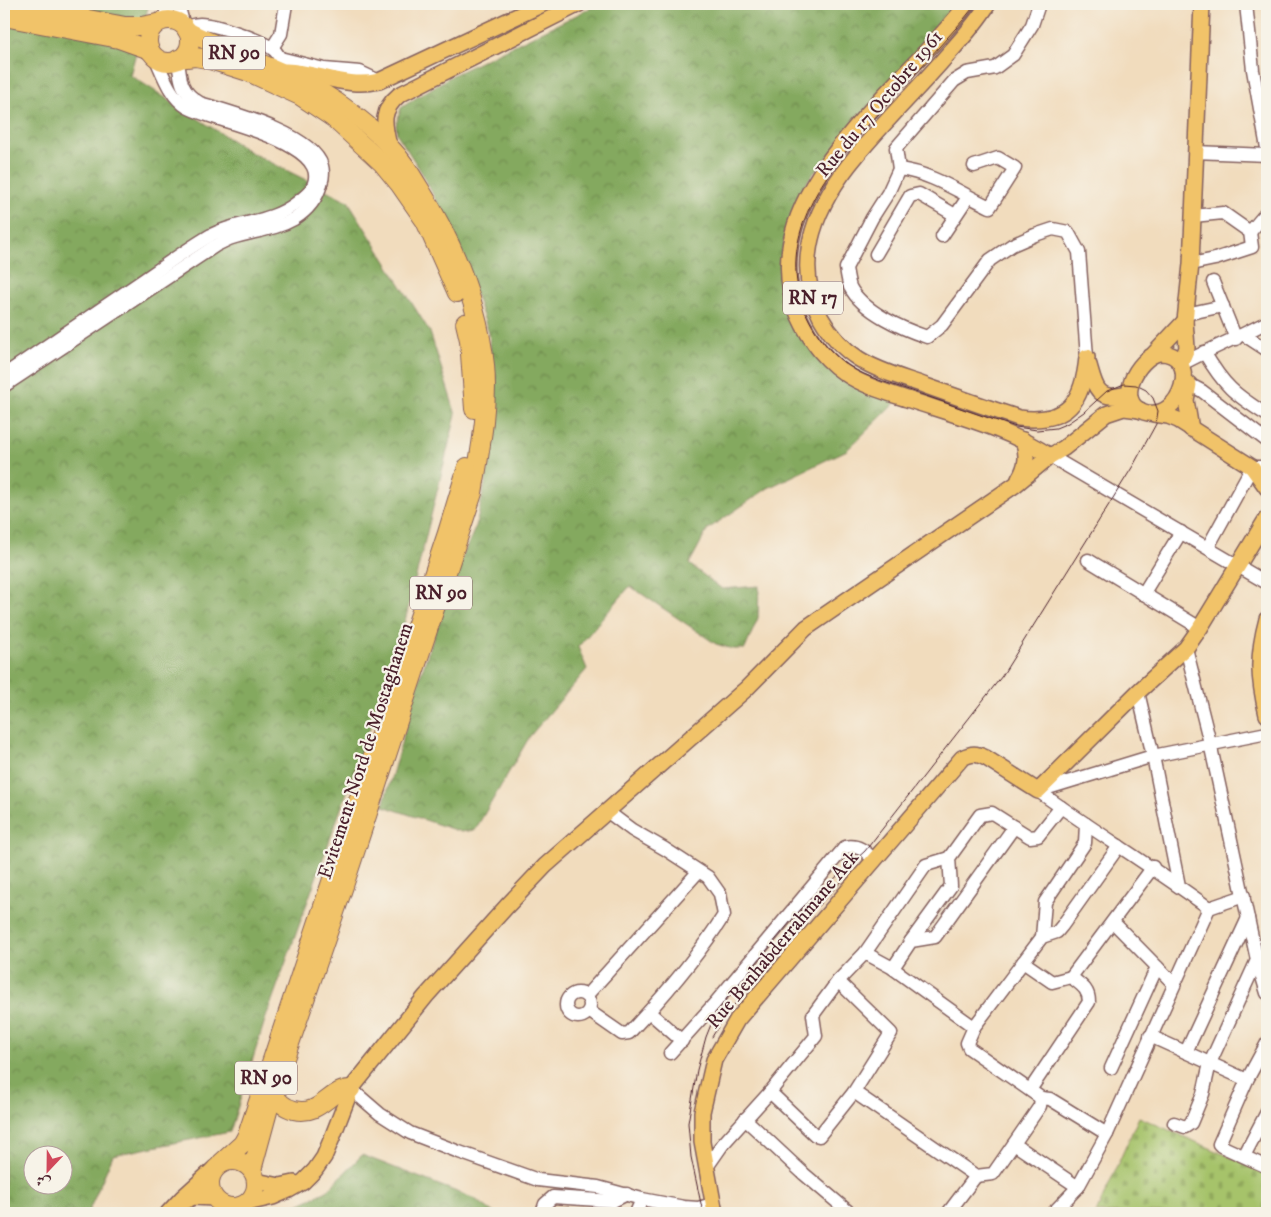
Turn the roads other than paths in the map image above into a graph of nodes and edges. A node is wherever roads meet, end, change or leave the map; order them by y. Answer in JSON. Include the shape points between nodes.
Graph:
{"nodes":[{"id":1,"x":10,"y":4,"type":"edge"},
{"id":2,"x":170,"y":4,"type":"edge"},
{"id":3,"x":178,"y":4,"type":"edge"},
{"id":4,"x":286,"y":4,"type":"edge"},
{"id":5,"x":543,"y":4,"type":"edge"},
{"id":6,"x":579,"y":4,"type":"edge"},
{"id":7,"x":967,"y":4,"type":"edge"},
{"id":8,"x":988,"y":4,"type":"edge"},
{"id":9,"x":1039,"y":4,"type":"edge"},
{"id":10,"x":1202,"y":4,"type":"edge"},
{"id":11,"x":1246,"y":4,"type":"edge"},
{"id":12,"x":4,"y":17,"type":"edge"},
{"id":13,"x":159,"y":22,"type":"junction"},
{"id":14,"x":185,"y":28,"type":"junction"},
{"id":15,"x":153,"y":54,"type":"junction"},
{"id":16,"x":178,"y":60,"type":"junction"},
{"id":17,"x":278,"y":62,"type":"junction"},
{"id":18,"x":379,"y":81,"type":"junction"},
{"id":19,"x":399,"y":95,"type":"junction"},
{"id":20,"x":389,"y":146,"type":"junction"},
{"id":21,"x":1267,"y":148,"type":"edge"},
{"id":22,"x":1195,"y":152,"type":"junction"},
{"id":23,"x":1267,"y":155,"type":"edge"},
{"id":24,"x":974,"y":166,"type":"dead end"},
{"id":25,"x":899,"y":169,"type":"junction"},
{"id":26,"x":968,"y":197,"type":"junction"},
{"id":27,"x":1267,"y":212,"type":"edge"},
{"id":28,"x":955,"y":215,"type":"junction"},
{"id":29,"x":1193,"y":216,"type":"junction"},
{"id":30,"x":1250,"y":232,"type":"junction"},
{"id":31,"x":942,"y":236,"type":"dead end"},
{"id":32,"x":876,"y":254,"type":"dead end"},
{"id":33,"x":1191,"y":264,"type":"junction"},
{"id":34,"x":1213,"y":282,"type":"dead end"},
{"id":35,"x":1222,"y":306,"type":"junction"},
{"id":36,"x":1186,"y":317,"type":"junction"},
{"id":37,"x":1267,"y":322,"type":"edge"},
{"id":38,"x":1240,"y":337,"type":"junction"},
{"id":39,"x":1267,"y":350,"type":"edge"},
{"id":40,"x":1204,"y":352,"type":"junction"},
{"id":41,"x":1154,"y":354,"type":"junction"},
{"id":42,"x":1087,"y":357,"type":"junction"},
{"id":43,"x":1181,"y":363,"type":"junction"},
{"id":44,"x":4,"y":375,"type":"edge"},
{"id":45,"x":1186,"y":382,"type":"junction"},
{"id":46,"x":4,"y":386,"type":"edge"},
{"id":47,"x":1123,"y":394,"type":"junction"},
{"id":48,"x":1178,"y":396,"type":"junction"},
{"id":49,"x":1072,"y":406,"type":"junction"},
{"id":50,"x":1147,"y":412,"type":"junction"},
{"id":51,"x":1267,"y":415,"type":"edge"},
{"id":52,"x":1267,"y":422,"type":"edge"},
{"id":53,"x":1191,"y":429,"type":"junction"},
{"id":54,"x":1264,"y":438,"type":"edge"},
{"id":55,"x":1023,"y":440,"type":"junction"},
{"id":56,"x":1050,"y":456,"type":"junction"},
{"id":57,"x":1260,"y":467,"type":"edge"},
{"id":58,"x":1015,"y":485,"type":"junction"},
{"id":59,"x":1267,"y":488,"type":"edge"},
{"id":60,"x":1267,"y":518,"type":"edge"},
{"id":61,"x":1181,"y":532,"type":"junction"},
{"id":62,"x":1208,"y":547,"type":"junction"},
{"id":63,"x":1088,"y":560,"type":"dead end"},
{"id":64,"x":1239,"y":566,"type":"junction"},
{"id":65,"x":1267,"y":583,"type":"edge"},
{"id":66,"x":1143,"y":594,"type":"junction"},
{"id":67,"x":1267,"y":618,"type":"edge"},
{"id":68,"x":1200,"y":628,"type":"junction"},
{"id":69,"x":1186,"y":648,"type":"junction"},
{"id":70,"x":1138,"y":692,"type":"junction"},
{"id":71,"x":1267,"y":715,"type":"edge"},
{"id":72,"x":1267,"y":733,"type":"edge"},
{"id":73,"x":1210,"y":743,"type":"junction"},
{"id":74,"x":1153,"y":756,"type":"junction"},
{"id":75,"x":1038,"y":791,"type":"junction"},
{"id":76,"x":1060,"y":807,"type":"junction"},
{"id":77,"x":608,"y":812,"type":"junction"},
{"id":78,"x":1086,"y":824,"type":"junction"},
{"id":79,"x":1014,"y":828,"type":"junction"},
{"id":80,"x":1119,"y":846,"type":"junction"},
{"id":81,"x":949,"y":858,"type":"junction"},
{"id":82,"x":875,"y":861,"type":"junction"},
{"id":83,"x":1153,"y":867,"type":"junction"},
{"id":84,"x":698,"y":872,"type":"junction"},
{"id":85,"x":1179,"y":886,"type":"junction"},
{"id":86,"x":1244,"y":896,"type":"junction"},
{"id":87,"x":1209,"y":908,"type":"junction"},
{"id":88,"x":1043,"y":915,"type":"junction"},
{"id":89,"x":1248,"y":918,"type":"junction"},
{"id":90,"x":1113,"y":922,"type":"junction"},
{"id":91,"x":1062,"y":926,"type":"junction"},
{"id":92,"x":1042,"y":937,"type":"junction"},
{"id":93,"x":911,"y":941,"type":"junction"},
{"id":94,"x":865,"y":953,"type":"junction"},
{"id":95,"x":1257,"y":960,"type":"junction"},
{"id":96,"x":1023,"y":962,"type":"junction"},
{"id":97,"x":1157,"y":967,"type":"junction"},
{"id":98,"x":893,"y":968,"type":"junction"},
{"id":99,"x":1071,"y":977,"type":"junction"},
{"id":100,"x":838,"y":981,"type":"junction"},
{"id":101,"x":1174,"y":984,"type":"junction"},
{"id":102,"x":1266,"y":985,"type":"edge"},
{"id":103,"x":586,"y":996,"type":"junction"},
{"id":104,"x":589,"y":1011,"type":"junction"},
{"id":105,"x":649,"y":1012,"type":"junction"},
{"id":106,"x":974,"y":1027,"type":"junction"},
{"id":107,"x":1150,"y":1036,"type":"junction"},
{"id":108,"x":682,"y":1041,"type":"junction"},
{"id":109,"x":1267,"y":1043,"type":"edge"},
{"id":110,"x":1186,"y":1052,"type":"junction"},
{"id":111,"x":670,"y":1053,"type":"dead end"},
{"id":112,"x":1210,"y":1063,"type":"junction"},
{"id":113,"x":1112,"y":1068,"type":"dead end"},
{"id":114,"x":1248,"y":1080,"type":"junction"},
{"id":115,"x":351,"y":1089,"type":"junction"},
{"id":116,"x":770,"y":1092,"type":"junction"},
{"id":117,"x":854,"y":1092,"type":"junction"},
{"id":118,"x":273,"y":1094,"type":"junction"},
{"id":119,"x":1036,"y":1094,"type":"junction"},
{"id":120,"x":1267,"y":1112,"type":"edge"},
{"id":121,"x":745,"y":1119,"type":"junction"},
{"id":122,"x":1174,"y":1123,"type":"dead end"},
{"id":123,"x":1107,"y":1134,"type":"junction"},
{"id":124,"x":702,"y":1142,"type":"junction"},
{"id":125,"x":723,"y":1144,"type":"junction"},
{"id":126,"x":1014,"y":1144,"type":"junction"},
{"id":127,"x":1244,"y":1156,"type":"junction"},
{"id":128,"x":218,"y":1166,"type":"junction"},
{"id":129,"x":707,"y":1167,"type":"junction"},
{"id":130,"x":1267,"y":1167,"type":"edge"},
{"id":131,"x":254,"y":1176,"type":"junction"},
{"id":132,"x":976,"y":1176,"type":"junction"},
{"id":133,"x":303,"y":1182,"type":"junction"},
{"id":134,"x":1078,"y":1187,"type":"junction"},
{"id":135,"x":627,"y":1194,"type":"junction"},
{"id":136,"x":642,"y":1200,"type":"junction"},
{"id":137,"x":215,"y":1204,"type":"edge"},
{"id":138,"x":242,"y":1207,"type":"edge"},
{"id":139,"x":714,"y":1208,"type":"edge"},
{"id":140,"x":171,"y":1210,"type":"edge"},
{"id":141,"x":542,"y":1213,"type":"edge"},
{"id":142,"x":636,"y":1213,"type":"edge"},
{"id":143,"x":850,"y":1213,"type":"edge"},
{"id":144,"x":948,"y":1213,"type":"edge"},
{"id":145,"x":1053,"y":1213,"type":"edge"}],
"edges":[{"from":1,"to":13,"type":"highway","via":[[125,26]]},
{"from":2,"to":13,"type":"street"},
{"from":3,"to":14,"type":"street"},
{"from":4,"to":17,"type":"street"},
{"from":5,"to":18,"type":"main road"},
{"from":6,"to":19,"type":"main road"},
{"from":7,"to":55,"type":"main road","name":"Rue du 17 Octobre 1961","number":"RN 17","via":[[852,133],[816,179],[792,234],[789,282],[796,308],[809,335],[850,377]]},
{"from":8,"to":49,"type":"main road","name":"Rue du 17 Octobre 1961","number":"RN 17","via":[[968,32],[857,155],[830,192],[810,240],[807,261],[809,285],[817,310],[829,331],[848,351],[873,366],[1019,418],[1051,417]]},
{"from":9,"to":25,"type":"street","via":[[1032,25],[1013,55],[995,68],[967,73],[954,81],[921,118],[896,148]]},
{"from":10,"to":22,"type":"main road"},
{"from":11,"to":21,"type":"street","via":[[1253,70]]},
{"from":12,"to":15,"type":"highway","via":[[119,39]]},
{"from":13,"to":14,"type":"highway","via":[[174,20]]},
{"from":13,"to":15,"type":"highway","via":[[149,33]]},
{"from":14,"to":16,"type":"highway","via":[[189,47]]},
{"from":14,"to":17,"type":"highway","name":"Evitement Nord de Mostaghanem","number":"RN 90","via":[[216,46]]},
{"from":14,"to":17,"type":"street","via":[[201,24],[259,41]]},
{"from":15,"to":16,"type":"highway","via":[[166,61]]},
{"from":15,"to":44,"type":"street","via":[[173,94],[188,108],[276,139],[304,156],[313,171],[311,189],[280,214],[221,231],[202,241]]},
{"from":16,"to":46,"type":"street","via":[[181,83],[191,98],[276,129],[296,138],[312,151],[322,164],[324,175],[319,192],[310,206],[296,218],[215,246]]},
{"from":16,"to":128,"type":"highway","name":"Evitement Nord de Mostaghanem","number":"RN 90","via":[[207,59],[248,72],[300,96],[333,118],[382,163],[425,221],[460,299],[468,340],[474,404],[472,442],[465,478],[247,1134],[242,1144]]},
{"from":17,"to":18,"type":"main road","via":[[298,72],[348,83]]},
{"from":17,"to":20,"type":"highway","name":"Evitement Nord de Mostaghanem","number":"RN 90","via":[[336,102]]},
{"from":18,"to":19,"type":"main road"},
{"from":19,"to":20,"type":"main road","via":[[386,113]]},
{"from":20,"to":118,"type":"highway","name":"Evitement Nord de Mostaghanem","number":"RN 90","via":[[407,167],[433,209],[469,292],[485,366],[481,447],[473,492],[456,549]]},
{"from":22,"to":23,"type":"street"},
{"from":22,"to":29,"type":"main road"},
{"from":24,"to":26,"type":"street","via":[[998,158],[1015,168],[990,207]]},
{"from":25,"to":26,"type":"street","via":[[939,181]]},
{"from":25,"to":42,"type":"street","via":[[846,268],[850,287],[864,304],[907,330],[928,337],[942,325],[990,260],[1035,235],[1053,229],[1068,232],[1080,252]]},
{"from":26,"to":28,"type":"street"},
{"from":27,"to":30,"type":"street"},
{"from":28,"to":31,"type":"street"},
{"from":28,"to":32,"type":"street","via":[[919,194],[910,196]]},
{"from":29,"to":30,"type":"street","via":[[1223,213]]},
{"from":29,"to":33,"type":"main road"},
{"from":30,"to":33,"type":"street","via":[[1252,247]]},
{"from":33,"to":36,"type":"main road"},
{"from":34,"to":35,"type":"street"},
{"from":35,"to":36,"type":"street"},
{"from":35,"to":38,"type":"street"},
{"from":36,"to":41,"type":"main road"},
{"from":36,"to":43,"type":"main road","via":[[1186,348]]},
{"from":37,"to":38,"type":"street"},
{"from":38,"to":39,"type":"street"},
{"from":38,"to":40,"type":"street"},
{"from":40,"to":43,"type":"street"},
{"from":40,"to":51,"type":"street","via":[[1229,388]]},
{"from":41,"to":43,"type":"main road","via":[[1168,354]]},
{"from":41,"to":47,"type":"main road","via":[[1139,366]]},
{"from":42,"to":47,"type":"main road","via":[[1096,388],[1107,396]]},
{"from":42,"to":49,"type":"main road","via":[[1081,390]]},
{"from":43,"to":45,"type":"main road"},
{"from":45,"to":48,"type":"main road"},
{"from":45,"to":53,"type":"main road"},
{"from":45,"to":54,"type":"street"},
{"from":47,"to":49,"type":"main road","name":"Rue du 17 Octobre 1961"},
{"from":47,"to":50,"type":"main road"},
{"from":47,"to":56,"type":"main road","via":[[1059,444]]},
{"from":48,"to":50,"type":"main road","via":[[1162,412]]},
{"from":48,"to":53,"type":"main road","via":[[1179,413]]},
{"from":50,"to":53,"type":"main road","via":[[1173,418]]},
{"from":50,"to":56,"type":"main road","via":[[1124,408],[1112,411]]},
{"from":52,"to":54,"type":"street"},
{"from":53,"to":57,"type":"main road"},
{"from":55,"to":56,"type":"main road","name":"Rue du 17 Octobre 1961","number":"RN 17"},
{"from":55,"to":58,"type":"main road","via":[[1025,468]]},
{"from":56,"to":58,"type":"main road"},
{"from":56,"to":61,"type":"street"},
{"from":57,"to":59,"type":"main road"},
{"from":57,"to":62,"type":"street"},
{"from":58,"to":77,"type":"main road","via":[[806,628],[746,689]]},
{"from":60,"to":64,"type":"main road"},
{"from":61,"to":62,"type":"street"},
{"from":61,"to":66,"type":"street"},
{"from":62,"to":64,"type":"street"},
{"from":63,"to":66,"type":"street"},
{"from":64,"to":65,"type":"street"},
{"from":64,"to":68,"type":"main road"},
{"from":66,"to":68,"type":"street"},
{"from":67,"to":71,"type":"main road","via":[[1259,662]]},
{"from":68,"to":69,"type":"main road"},
{"from":69,"to":70,"type":"main road"},
{"from":69,"to":73,"type":"street"},
{"from":70,"to":74,"type":"street"},
{"from":70,"to":75,"type":"main road"},
{"from":72,"to":73,"type":"street"},
{"from":73,"to":74,"type":"street"},
{"from":73,"to":86,"type":"street"},
{"from":74,"to":75,"type":"street"},
{"from":74,"to":85,"type":"street"},
{"from":75,"to":76,"type":"street"},
{"from":75,"to":82,"type":"main road","name":"Rue Benhabderrahmane Aek","via":[[986,758],[970,754],[954,767]]},
{"from":76,"to":78,"type":"street"},
{"from":76,"to":79,"type":"street","via":[[1038,836],[1030,837]]},
{"from":77,"to":84,"type":"street"},
{"from":77,"to":115,"type":"main road","via":[[545,866],[507,906],[426,996]]},
{"from":78,"to":80,"type":"street"},
{"from":78,"to":88,"type":"street","via":[[1085,843],[1045,902]]},
{"from":79,"to":81,"type":"street","via":[[992,813],[980,815]]},
{"from":79,"to":93,"type":"street","via":[[935,937]]},
{"from":80,"to":83,"type":"street"},
{"from":80,"to":91,"type":"street"},
{"from":81,"to":93,"type":"street","via":[[951,886]]},
{"from":81,"to":94,"type":"street","via":[[926,865]]},
{"from":82,"to":108,"type":"street","via":[[859,847],[845,846]]},
{"from":82,"to":124,"type":"main road","name":"Rue Benhabderrahmane Aek","via":[[731,1028],[711,1072],[702,1112]]},
{"from":83,"to":85,"type":"street"},
{"from":83,"to":90,"type":"street"},
{"from":84,"to":103,"type":"street"},
{"from":84,"to":105,"type":"street","via":[[708,877],[720,894],[724,915],[709,939]]},
{"from":85,"to":87,"type":"street"},
{"from":86,"to":87,"type":"street"},
{"from":86,"to":89,"type":"street"},
{"from":87,"to":101,"type":"street"},
{"from":88,"to":91,"type":"street"},
{"from":88,"to":92,"type":"street"},
{"from":89,"to":95,"type":"street"},
{"from":89,"to":110,"type":"street"},
{"from":90,"to":97,"type":"street"},
{"from":90,"to":99,"type":"street"},
{"from":91,"to":92,"type":"street","via":[[1057,932]]},
{"from":92,"to":96,"type":"street"},
{"from":93,"to":98,"type":"street"},
{"from":94,"to":98,"type":"street"},
{"from":94,"to":100,"type":"street"},
{"from":95,"to":102,"type":"street"},
{"from":95,"to":112,"type":"street"},
{"from":96,"to":99,"type":"street","via":[[1052,982]]},
{"from":96,"to":106,"type":"street"},
{"from":97,"to":101,"type":"street"},
{"from":97,"to":113,"type":"street"},
{"from":98,"to":106,"type":"street"},
{"from":99,"to":119,"type":"street","via":[[1085,988],[1089,1002]]},
{"from":100,"to":116,"type":"street","via":[[813,1014],[816,1036]]},
{"from":100,"to":117,"type":"street","via":[[892,1032]]},
{"from":101,"to":107,"type":"street"},
{"from":103,"to":104,"type":"street","via":[[590,1003]]},
{"from":103,"to":104,"type":"street","via":[[575,993],[568,998],[566,1005],[576,1016],[583,1016]]},
{"from":104,"to":105,"type":"street","via":[[622,1034],[629,1033]]},
{"from":105,"to":108,"type":"street"},
{"from":106,"to":119,"type":"street","via":[[967,1043],[969,1048]]},
{"from":107,"to":110,"type":"street"},
{"from":107,"to":123,"type":"street"},
{"from":108,"to":111,"type":"street"},
{"from":109,"to":114,"type":"street"},
{"from":110,"to":112,"type":"street"},
{"from":112,"to":114,"type":"street"},
{"from":112,"to":122,"type":"street","via":[[1203,1094],[1190,1124],[1185,1127]]},
{"from":114,"to":127,"type":"street","via":[[1219,1144]]},
{"from":115,"to":118,"type":"highway","via":[[341,1090],[308,1111],[287,1108]]},
{"from":115,"to":133,"type":"main road","via":[[324,1157]]},
{"from":115,"to":135,"type":"street","via":[[380,1114],[410,1132],[460,1152],[538,1180]]},
{"from":116,"to":117,"type":"street","via":[[819,1136]]},
{"from":116,"to":121,"type":"street"},
{"from":117,"to":132,"type":"street"},
{"from":118,"to":131,"type":"highway","name":"Evitement Nord de Mostaghanem","number":"RN 90"},
{"from":119,"to":123,"type":"street","via":[[1050,1099]]},
{"from":119,"to":126,"type":"street","via":[[1040,1106]]},
{"from":120,"to":127,"type":"street"},
{"from":121,"to":125,"type":"street"},
{"from":121,"to":143,"type":"street"},
{"from":123,"to":134,"type":"street"},
{"from":124,"to":125,"type":"street"},
{"from":124,"to":129,"type":"main road","name":"Rue Benhabderrahmane Aek"},
{"from":125,"to":129,"type":"street"},
{"from":126,"to":132,"type":"street","via":[[993,1174]]},
{"from":126,"to":134,"type":"street"},
{"from":127,"to":130,"type":"street"},
{"from":128,"to":131,"type":"highway","via":[[234,1160],[247,1165]]},
{"from":128,"to":137,"type":"highway","via":[[209,1183]]},
{"from":128,"to":140,"type":"main road"},
{"from":129,"to":139,"type":"main road","name":"Rue Benhabderrahmane Aek"},
{"from":131,"to":133,"type":"main road","via":[[280,1186]]},
{"from":131,"to":138,"type":"highway","via":[[254,1194]]},
{"from":132,"to":144,"type":"street"},
{"from":133,"to":138,"type":"main road","via":[[273,1197]]},
{"from":134,"to":145,"type":"street"},
{"from":135,"to":136,"type":"street"},
{"from":135,"to":141,"type":"street","via":[[613,1201],[556,1196],[547,1201]]},
{"from":136,"to":139,"type":"street"},
{"from":136,"to":142,"type":"street"},
{"from":137,"to":138,"type":"highway"},
{"from":137,"to":140,"type":"main road","via":[[193,1197]]}]}
